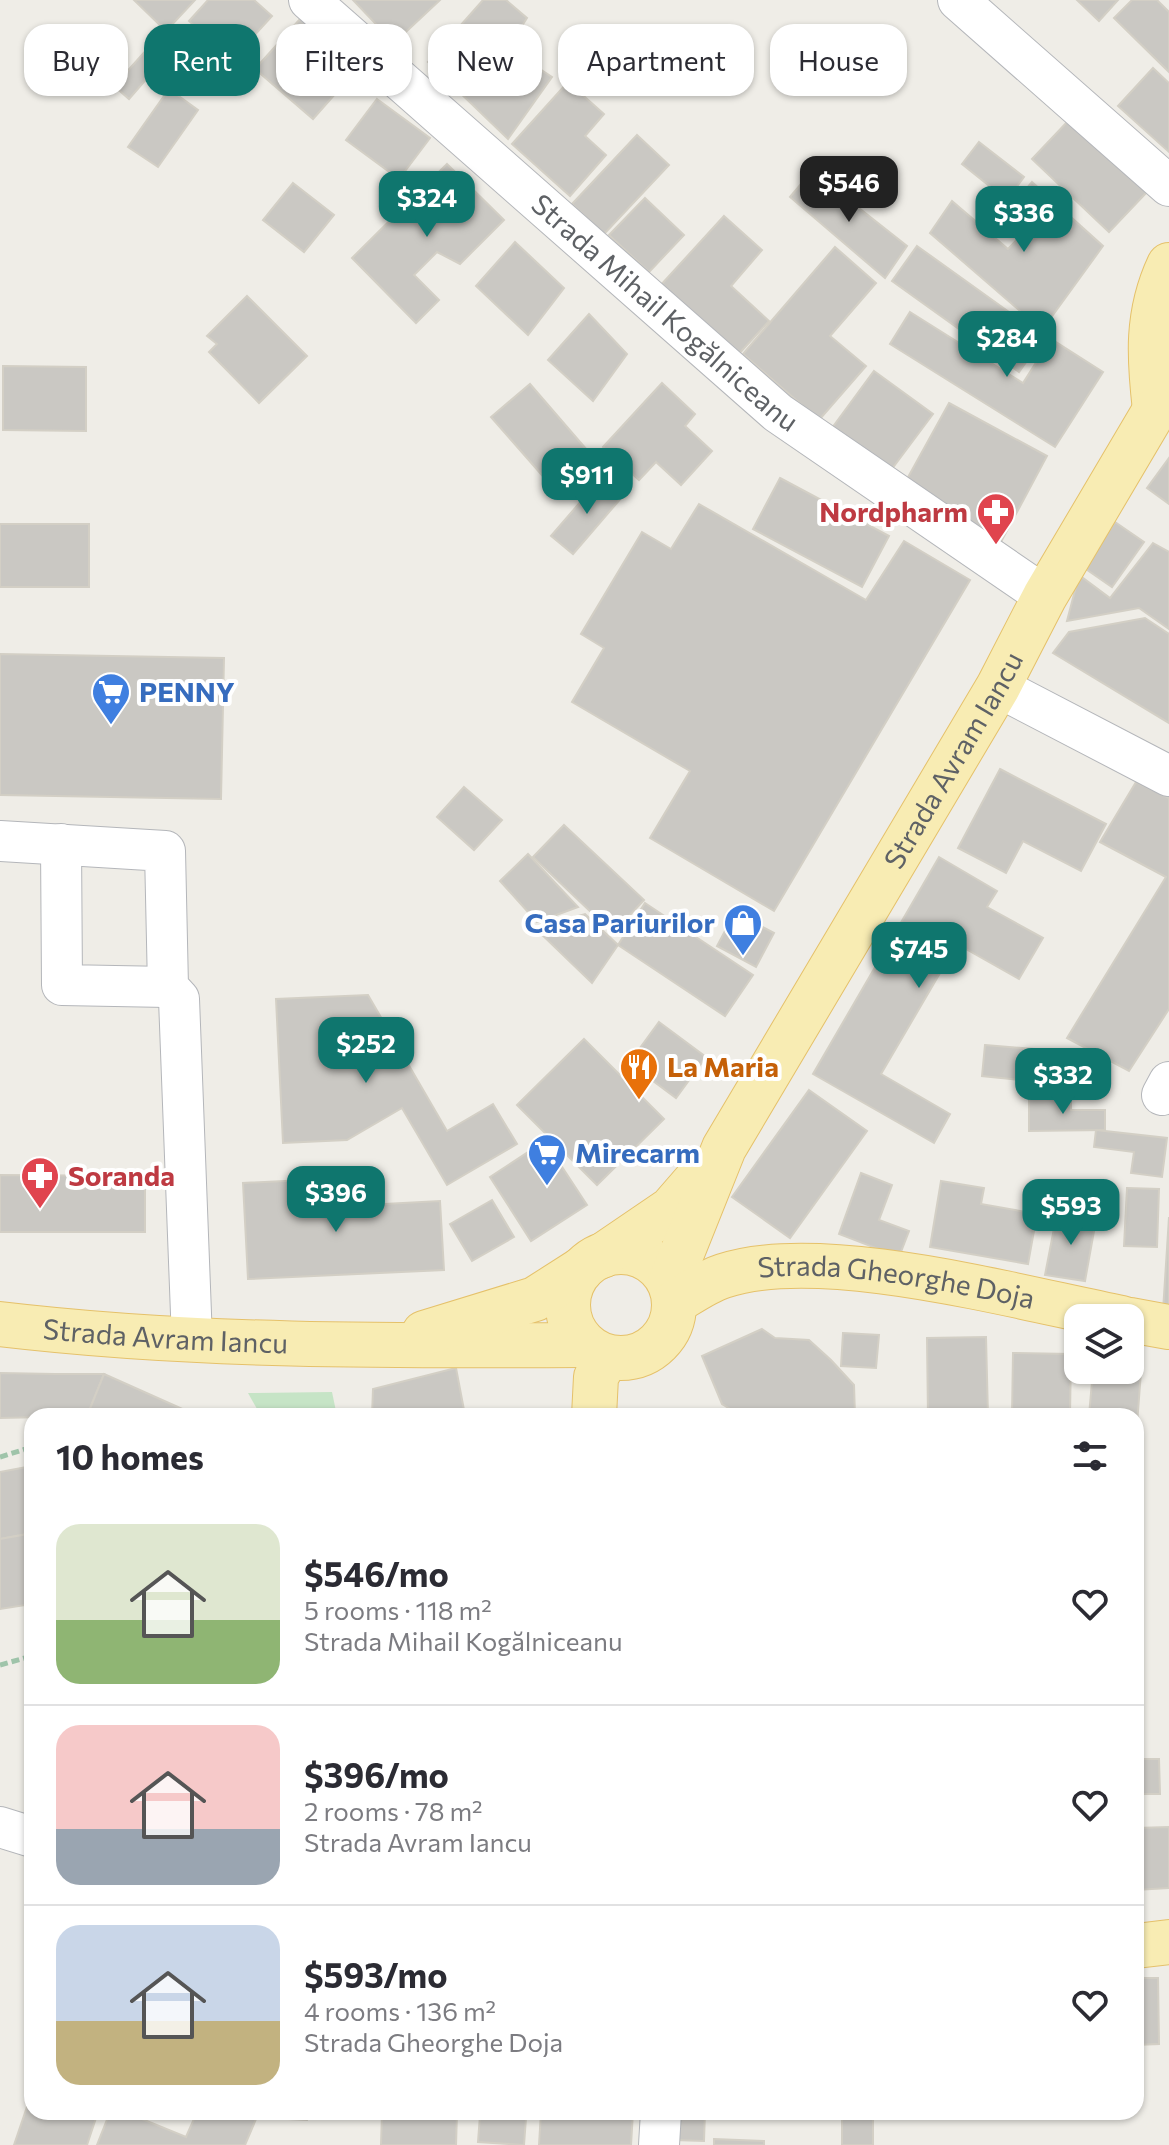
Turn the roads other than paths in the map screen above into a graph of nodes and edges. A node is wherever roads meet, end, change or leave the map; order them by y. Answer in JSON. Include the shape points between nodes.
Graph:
{"nodes":[{"id":1,"x":309,"y":0,"type":"edge"},
{"id":2,"x":958,"y":0,"type":"edge"},
{"id":3,"x":1169,"y":186,"type":"edge"},
{"id":4,"x":1169,"y":265,"type":"edge"},
{"id":5,"x":1162,"y":411,"type":"edge"},
{"id":6,"x":1045,"y":596,"type":"junction"},
{"id":7,"x":998,"y":687,"type":"junction"},
{"id":8,"x":1169,"y":776,"type":"edge"},
{"id":9,"x":0,"y":841,"type":"edge"},
{"id":10,"x":61,"y":844,"type":"junction"},
{"id":11,"x":168,"y":987,"type":"junction"},
{"id":12,"x":724,"y":1148,"type":"junction"},
{"id":13,"x":592,"y":1262,"type":"junction"},
{"id":14,"x":672,"y":1292,"type":"junction"},
{"id":15,"x":1064,"y":1307,"type":"edge"},
{"id":16,"x":1144,"y":1323,"type":"edge"},
{"id":17,"x":0,"y":1324,"type":"edge"},
{"id":18,"x":1169,"y":1327,"type":"edge"},
{"id":19,"x":192,"y":1340,"type":"junction"},
{"id":20,"x":330,"y":1346,"type":"junction"},
{"id":21,"x":596,"y":1351,"type":"junction"},
{"id":22,"x":594,"y":1408,"type":"edge"},
{"id":23,"x":0,"y":1827,"type":"edge"},
{"id":24,"x":24,"y":1834,"type":"edge"},
{"id":25,"x":1169,"y":1942,"type":"edge"},
{"id":26,"x":1144,"y":1945,"type":"edge"},
{"id":27,"x":661,"y":2120,"type":"edge"},
{"id":28,"x":659,"y":2145,"type":"edge"}],
"edges":[{"from":1,"to":6,"type":"street","name":"Strada Mihail Kogălniceanu","via":[[778,413]]},
{"from":2,"to":3,"type":"street"},
{"from":4,"to":5,"type":"main road","via":[[1153,303],[1148,351]]},
{"from":5,"to":6,"type":"main road","name":"Strada Avram Iancu"},
{"from":6,"to":7,"type":"main road","name":"Strada Avram Iancu"},
{"from":7,"to":8,"type":"street"},
{"from":7,"to":12,"type":"main road","name":"Strada Avram Iancu"},
{"from":9,"to":10,"type":"street"},
{"from":10,"to":11,"type":"street","via":[[165,851]]},
{"from":10,"to":11,"type":"street","via":[[62,985]]},
{"from":11,"to":19,"type":"street","via":[[179,999]]},
{"from":12,"to":13,"type":"main road","name":"Strada Avram Iancu","via":[[671,1209]]},
{"from":12,"to":14,"type":"main road","name":"Strada Avram Iancu"},
{"from":13,"to":14,"type":"main road","via":[[630,1253],[653,1262]]},
{"from":13,"to":20,"type":"main road","name":"Strada Avram Iancu","via":[[535,1299],[428,1333]]},
{"from":13,"to":21,"type":"main road","via":[[569,1292],[570,1318]]},
{"from":14,"to":15,"type":"main road","name":"Strada Gheorghe Doja","via":[[766,1268],[837,1267]]},
{"from":14,"to":21,"type":"main road","via":[[667,1333],[653,1348],[625,1359]]},
{"from":16,"to":18,"type":"main road"},
{"from":17,"to":19,"type":"main road","name":"Strada Avram Iancu"},
{"from":19,"to":20,"type":"main road","name":"Strada Avram Iancu"},
{"from":20,"to":21,"type":"main road","name":"Strada Avram Iancu"},
{"from":21,"to":22,"type":"main road"},
{"from":23,"to":24,"type":"street"},
{"from":25,"to":26,"type":"main road"},
{"from":27,"to":28,"type":"street"}]}
